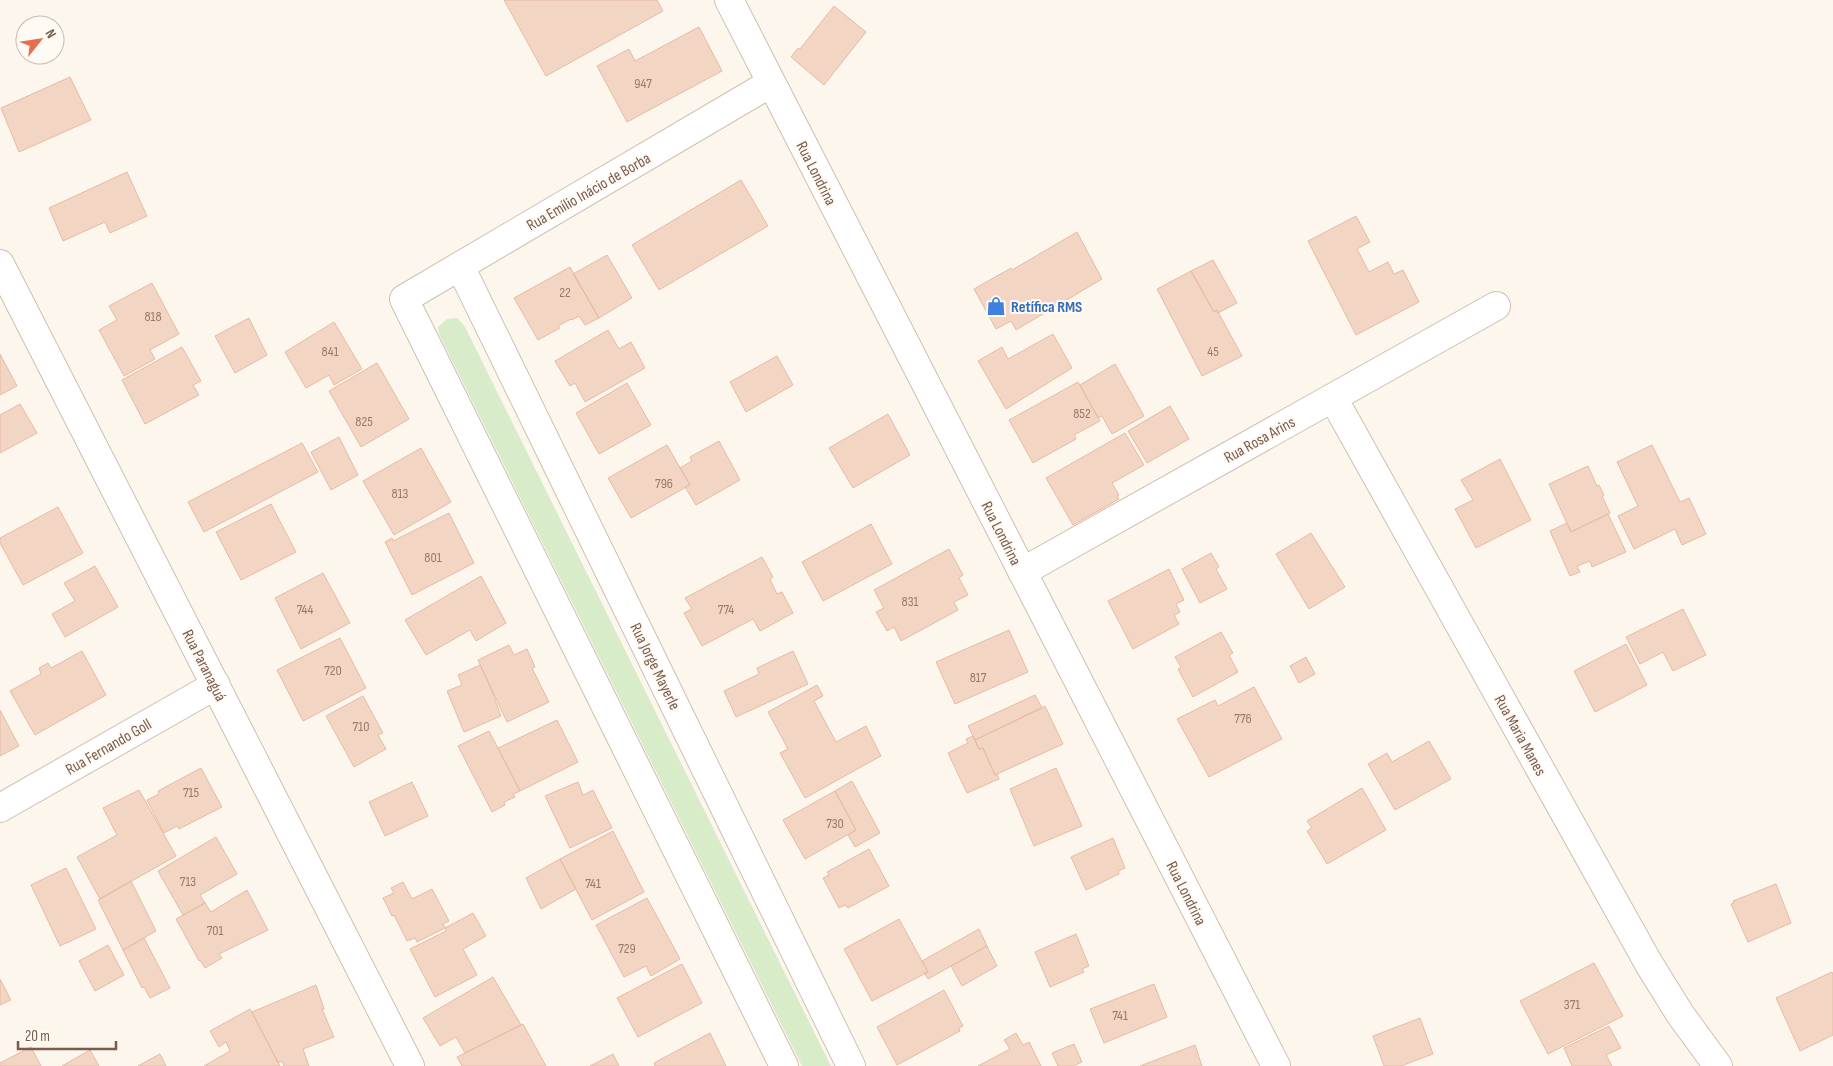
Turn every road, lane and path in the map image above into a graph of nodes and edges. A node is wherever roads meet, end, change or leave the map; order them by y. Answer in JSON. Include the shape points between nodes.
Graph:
{"nodes":[{"id":1,"x":729,"y":0,"type":"edge"},
{"id":2,"x":771,"y":83,"type":"junction"},
{"id":3,"x":0,"y":264,"type":"edge"},
{"id":4,"x":460,"y":266,"type":"junction"},
{"id":5,"x":1496,"y":306,"type":"dead end"},
{"id":6,"x":1333,"y":398,"type":"junction"},
{"id":7,"x":1022,"y":572,"type":"junction"},
{"id":8,"x":216,"y":684,"type":"junction"},
{"id":9,"x":0,"y":808,"type":"edge"},
{"id":10,"x":408,"y":1065,"type":"edge"},
{"id":11,"x":784,"y":1066,"type":"edge"},
{"id":12,"x":851,"y":1066,"type":"edge"},
{"id":13,"x":1276,"y":1066,"type":"edge"},
{"id":14,"x":1718,"y":1066,"type":"edge"}],
"edges":[{"from":1,"to":2,"type":"street","name":"Rua Londrina"},
{"from":2,"to":4,"type":"street","name":"Rua Emílio Inácio de Borba"},
{"from":2,"to":7,"type":"street","name":"Rua Londrina"},
{"from":3,"to":8,"type":"street","name":"Rua Paranaguá"},
{"from":4,"to":11,"type":"street","name":"Rua Emílio Inácio de Borba","via":[[404,299]]},
{"from":4,"to":12,"type":"street","name":"Rua Jorge Mayerle"},
{"from":5,"to":6,"type":"street","name":"Rua Rosa Arins"},
{"from":6,"to":7,"type":"street","name":"Rua Rosa Arins"},
{"from":6,"to":14,"type":"street","name":"Rua Maria Manes","via":[[1649,964]]},
{"from":7,"to":13,"type":"street","name":"Rua Londrina"},
{"from":8,"to":9,"type":"street","name":"Rua Fernando Goll"},
{"from":8,"to":10,"type":"street","name":"Rua Paranaguá"}]}
